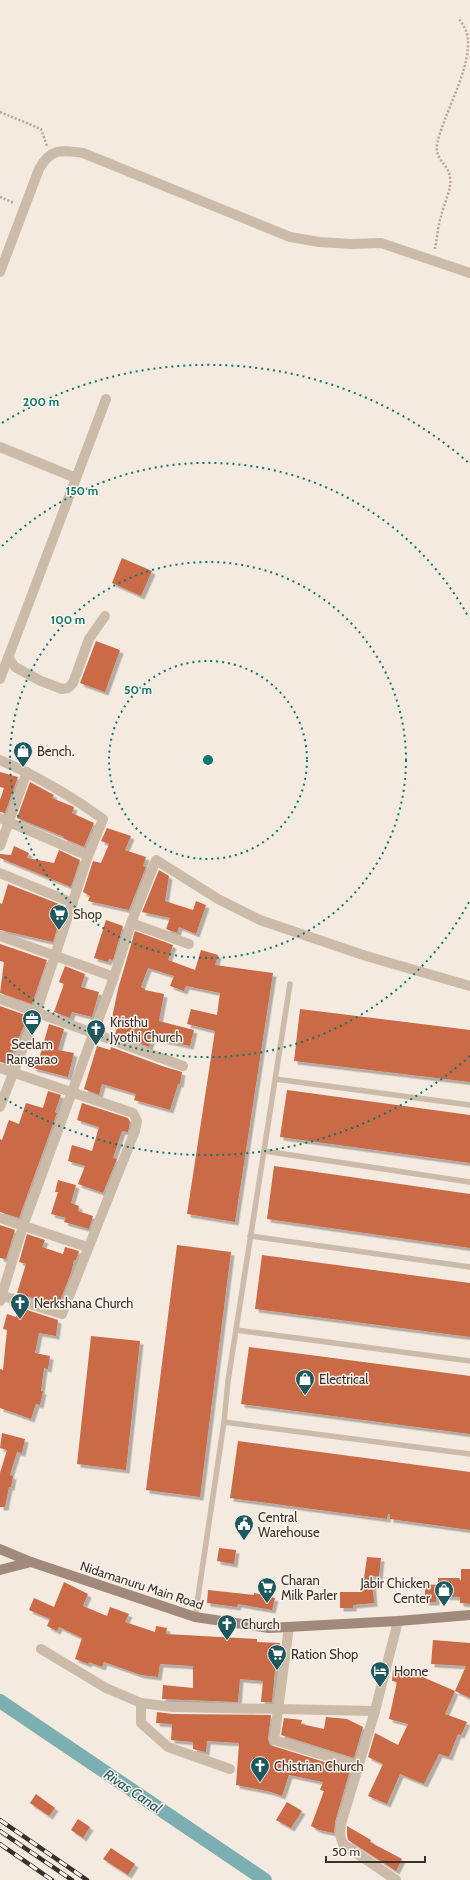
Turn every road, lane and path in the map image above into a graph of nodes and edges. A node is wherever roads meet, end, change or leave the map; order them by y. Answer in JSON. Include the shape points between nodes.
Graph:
{"nodes":[{"id":1,"x":458,"y":18,"type":"dead end"},
{"id":2,"x":0,"y":112,"type":"edge"},
{"id":3,"x":49,"y":154,"type":"junction"},
{"id":4,"x":0,"y":197,"type":"edge"},
{"id":5,"x":24,"y":207,"type":"junction"},
{"id":6,"x":434,"y":260,"type":"junction"},
{"id":7,"x":0,"y":272,"type":"edge"},
{"id":8,"x":470,"y":273,"type":"edge"},
{"id":9,"x":106,"y":399,"type":"dead end"},
{"id":10,"x":0,"y":447,"type":"edge"},
{"id":11,"x":76,"y":478,"type":"junction"},
{"id":12,"x":105,"y":616,"type":"dead end"},
{"id":13,"x":8,"y":657,"type":"junction"},
{"id":14,"x":0,"y":679,"type":"edge"},
{"id":15,"x":0,"y":760,"type":"edge"},
{"id":16,"x":27,"y":772,"type":"junction"},
{"id":17,"x":5,"y":820,"type":"edge"},
{"id":18,"x":0,"y":846,"type":"edge"},
{"id":19,"x":88,"y":856,"type":"junction"},
{"id":20,"x":0,"y":873,"type":"edge"},
{"id":21,"x":73,"y":903,"type":"junction"},
{"id":22,"x":131,"y":923,"type":"junction"},
{"id":23,"x":0,"y":936,"type":"edge"},
{"id":24,"x":189,"y":944,"type":"dead end"},
{"id":25,"x":55,"y":954,"type":"junction"},
{"id":26,"x":114,"y":977,"type":"junction"},
{"id":27,"x":290,"y":984,"type":"dead end"},
{"id":28,"x":470,"y":986,"type":"edge"},
{"id":29,"x":0,"y":999,"type":"edge"},
{"id":30,"x":35,"y":1012,"type":"junction"},
{"id":31,"x":93,"y":1034,"type":"junction"},
{"id":32,"x":183,"y":1066,"type":"dead end"},
{"id":33,"x":0,"y":1068,"type":"edge"},
{"id":34,"x":12,"y":1073,"type":"junction"},
{"id":35,"x":275,"y":1079,"type":"junction"},
{"id":36,"x":72,"y":1092,"type":"junction"},
{"id":37,"x":470,"y":1105,"type":"edge"},
{"id":38,"x":0,"y":1107,"type":"edge"},
{"id":39,"x":264,"y":1151,"type":"junction"},
{"id":40,"x":470,"y":1182,"type":"edge"},
{"id":41,"x":0,"y":1218,"type":"edge"},
{"id":42,"x":23,"y":1226,"type":"junction"},
{"id":43,"x":250,"y":1236,"type":"junction"},
{"id":44,"x":88,"y":1247,"type":"junction"},
{"id":45,"x":470,"y":1267,"type":"edge"},
{"id":46,"x":1,"y":1297,"type":"edge"},
{"id":47,"x":236,"y":1330,"type":"junction"},
{"id":48,"x":470,"y":1361,"type":"edge"},
{"id":49,"x":224,"y":1422,"type":"junction"},
{"id":50,"x":470,"y":1454,"type":"edge"},
{"id":51,"x":0,"y":1549,"type":"edge"},
{"id":52,"x":31,"y":1562,"type":"junction"},
{"id":53,"x":0,"y":1570,"type":"edge"},
{"id":54,"x":470,"y":1615,"type":"edge"},
{"id":55,"x":195,"y":1618,"type":"junction"},
{"id":56,"x":398,"y":1621,"type":"junction"},
{"id":57,"x":289,"y":1627,"type":"junction"},
{"id":58,"x":41,"y":1649,"type":"dead end"},
{"id":59,"x":141,"y":1704,"type":"junction"},
{"id":60,"x":279,"y":1709,"type":"junction"},
{"id":61,"x":375,"y":1711,"type":"junction"},
{"id":62,"x":359,"y":1766,"type":"junction"},
{"id":63,"x":230,"y":1769,"type":"dead end"},
{"id":64,"x":396,"y":1880,"type":"edge"}],
"edges":[{"from":1,"to":6,"type":"path","via":[[468,36],[468,47],[438,144],[438,157],[451,178],[440,217]]},
{"from":2,"to":3,"type":"path","via":[[41,129]]},
{"from":3,"to":5,"type":"street","via":[[39,168]]},
{"from":3,"to":6,"type":"street","via":[[63,150],[83,153],[290,237],[319,242],[381,243]]},
{"from":4,"to":5,"type":"path"},
{"from":5,"to":7,"type":"street"},
{"from":6,"to":8,"type":"street"},
{"from":9,"to":11,"type":"street"},
{"from":10,"to":11,"type":"street"},
{"from":11,"to":13,"type":"street"},
{"from":12,"to":13,"type":"street","via":[[89,639],[73,683],[68,688],[41,681],[14,667]]},
{"from":13,"to":14,"type":"street"},
{"from":15,"to":16,"type":"street"},
{"from":16,"to":17,"type":"street"},
{"from":16,"to":19,"type":"street","via":[[72,796],[102,819]]},
{"from":17,"to":18,"type":"street"},
{"from":17,"to":19,"type":"street"},
{"from":19,"to":21,"type":"street"},
{"from":20,"to":21,"type":"street"},
{"from":21,"to":25,"type":"street"},
{"from":22,"to":24,"type":"street"},
{"from":22,"to":26,"type":"street"},
{"from":22,"to":28,"type":"street","via":[[156,860],[218,899],[260,920],[366,956]]},
{"from":23,"to":25,"type":"street"},
{"from":25,"to":26,"type":"street"},
{"from":25,"to":30,"type":"street"},
{"from":26,"to":31,"type":"street"},
{"from":27,"to":35,"type":"lane"},
{"from":29,"to":30,"type":"street"},
{"from":30,"to":31,"type":"street"},
{"from":30,"to":34,"type":"street"},
{"from":31,"to":32,"type":"street"},
{"from":31,"to":36,"type":"street"},
{"from":33,"to":34,"type":"street"},
{"from":34,"to":36,"type":"street"},
{"from":34,"to":38,"type":"street"},
{"from":35,"to":37,"type":"lane"},
{"from":35,"to":39,"type":"lane"},
{"from":36,"to":42,"type":"street"},
{"from":36,"to":44,"type":"street","via":[[133,1113],[137,1121]]},
{"from":39,"to":40,"type":"lane"},
{"from":39,"to":43,"type":"lane"},
{"from":41,"to":42,"type":"street"},
{"from":42,"to":44,"type":"street"},
{"from":42,"to":46,"type":"street"},
{"from":43,"to":45,"type":"lane"},
{"from":43,"to":47,"type":"lane"},
{"from":44,"to":46,"type":"street","via":[[62,1314]]},
{"from":47,"to":48,"type":"lane"},
{"from":47,"to":49,"type":"lane"},
{"from":49,"to":50,"type":"lane"},
{"from":49,"to":55,"type":"lane"},
{"from":51,"to":52,"type":"main road","name":"Nidamanuru Main Road"},
{"from":52,"to":53,"type":"main road"},
{"from":52,"to":55,"type":"main road","name":"Nidamanuru Main Road"},
{"from":54,"to":56,"type":"main road","name":"Nidamanuru Main Road"},
{"from":55,"to":57,"type":"main road","name":"Nidamanuru Main Road","via":[[269,1628]]},
{"from":56,"to":57,"type":"main road","name":"Nidamanuru Main Road"},
{"from":56,"to":61,"type":"street"},
{"from":57,"to":60,"type":"street"},
{"from":58,"to":59,"type":"street","via":[[106,1688]]},
{"from":59,"to":60,"type":"street"},
{"from":59,"to":63,"type":"street","via":[[141,1723],[168,1747]]},
{"from":60,"to":61,"type":"street"},
{"from":60,"to":62,"type":"street","via":[[274,1740]]},
{"from":61,"to":62,"type":"street"},
{"from":62,"to":64,"type":"street","via":[[340,1835],[343,1844]]}]}
